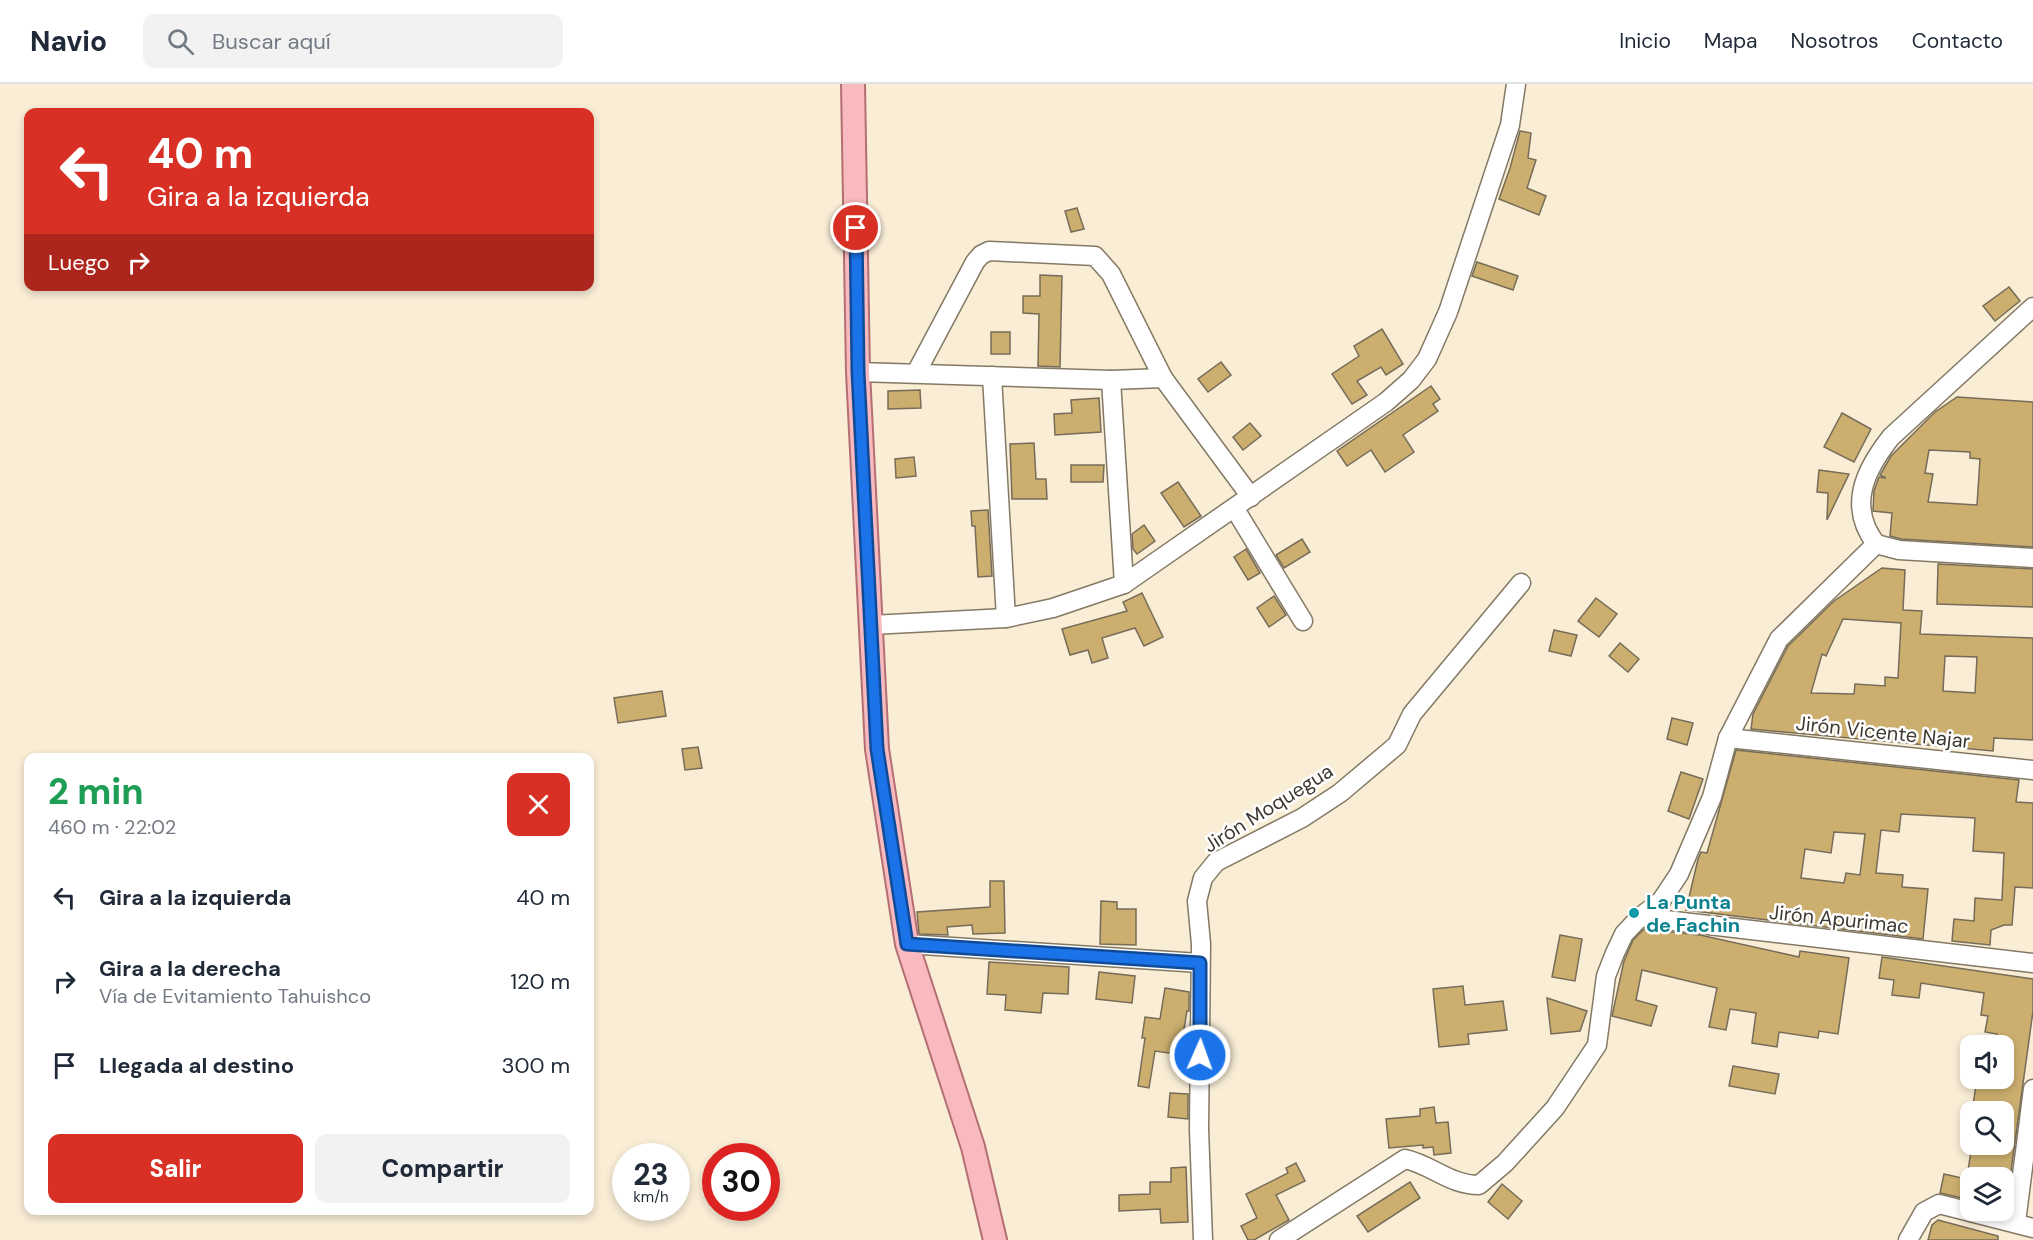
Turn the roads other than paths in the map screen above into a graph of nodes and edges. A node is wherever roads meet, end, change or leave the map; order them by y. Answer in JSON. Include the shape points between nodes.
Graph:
{"nodes":[{"id":1,"x":853,"y":84,"type":"edge"},
{"id":2,"x":1516,"y":84,"type":"edge"},
{"id":3,"x":2033,"y":307,"type":"edge"},
{"id":4,"x":858,"y":372,"type":"junction"},
{"id":5,"x":916,"y":374,"type":"junction"},
{"id":6,"x":992,"y":376,"type":"junction"},
{"id":7,"x":1163,"y":378,"type":"junction"},
{"id":8,"x":1111,"y":380,"type":"junction"},
{"id":9,"x":1251,"y":497,"type":"junction"},
{"id":10,"x":1235,"y":508,"type":"junction"},
{"id":11,"x":1876,"y":544,"type":"junction"},
{"id":12,"x":2033,"y":558,"type":"edge"},
{"id":13,"x":1521,"y":583,"type":"dead end"},
{"id":14,"x":1124,"y":584,"type":"junction"},
{"id":15,"x":1006,"y":618,"type":"junction"},
{"id":16,"x":1303,"y":621,"type":"dead end"},
{"id":17,"x":871,"y":625,"type":"junction"},
{"id":18,"x":1728,"y":738,"type":"junction"},
{"id":19,"x":2033,"y":770,"type":"edge"},
{"id":20,"x":1640,"y":917,"type":"junction"},
{"id":21,"x":907,"y":944,"type":"junction"},
{"id":22,"x":1200,"y":963,"type":"junction"},
{"id":23,"x":2033,"y":963,"type":"edge"},
{"id":24,"x":2033,"y":1089,"type":"edge"},
{"id":25,"x":2024,"y":1225,"type":"edge"},
{"id":26,"x":995,"y":1240,"type":"edge"},
{"id":27,"x":1203,"y":1240,"type":"edge"},
{"id":28,"x":1279,"y":1240,"type":"edge"},
{"id":29,"x":1908,"y":1240,"type":"edge"}],
"edges":[{"from":1,"to":4,"type":"main road"},
{"from":2,"to":9,"type":"street","via":[[1510,125],[1448,312],[1427,359],[1386,402]]},
{"from":3,"to":11,"type":"street","via":[[1890,437],[1871,462],[1860,513]]},
{"from":4,"to":5,"type":"street"},
{"from":4,"to":17,"type":"main road"},
{"from":5,"to":6,"type":"street"},
{"from":5,"to":7,"type":"street","via":[[975,262],[988,251],[1095,256],[1111,274]]},
{"from":6,"to":8,"type":"street"},
{"from":6,"to":15,"type":"street"},
{"from":7,"to":8,"type":"street"},
{"from":7,"to":9,"type":"street"},
{"from":8,"to":14,"type":"street"},
{"from":9,"to":10,"type":"street"},
{"from":10,"to":14,"type":"street"},
{"from":10,"to":16,"type":"street"},
{"from":11,"to":12,"type":"street","via":[[1899,550]]},
{"from":11,"to":18,"type":"street","via":[[1779,639]]},
{"from":13,"to":22,"type":"street","name":"Jirón Moquegua","via":[[1412,714],[1397,745],[1340,793],[1302,818],[1216,862],[1203,878],[1197,901]]},
{"from":14,"to":15,"type":"street","via":[[1053,608]]},
{"from":15,"to":17,"type":"street"},
{"from":17,"to":21,"type":"main road","via":[[877,749]]},
{"from":18,"to":19,"type":"street","name":"Jirón Vicente Najar"},
{"from":18,"to":20,"type":"street","via":[[1712,796],[1679,874],[1661,902]]},
{"from":20,"to":23,"type":"street","name":"Jirón Apurimac"},
{"from":20,"to":28,"type":"street","via":[[1624,934],[1606,976],[1598,1045],[1555,1108],[1504,1163],[1479,1185],[1462,1185],[1420,1162],[1405,1159]]},
{"from":21,"to":22,"type":"street"},
{"from":21,"to":26,"type":"main road","via":[[973,1147]]},
{"from":22,"to":27,"type":"street","name":"Jirón Moquegua"},
{"from":24,"to":25,"type":"street"},
{"from":25,"to":29,"type":"street","via":[[1939,1204],[1924,1212]]}]}
